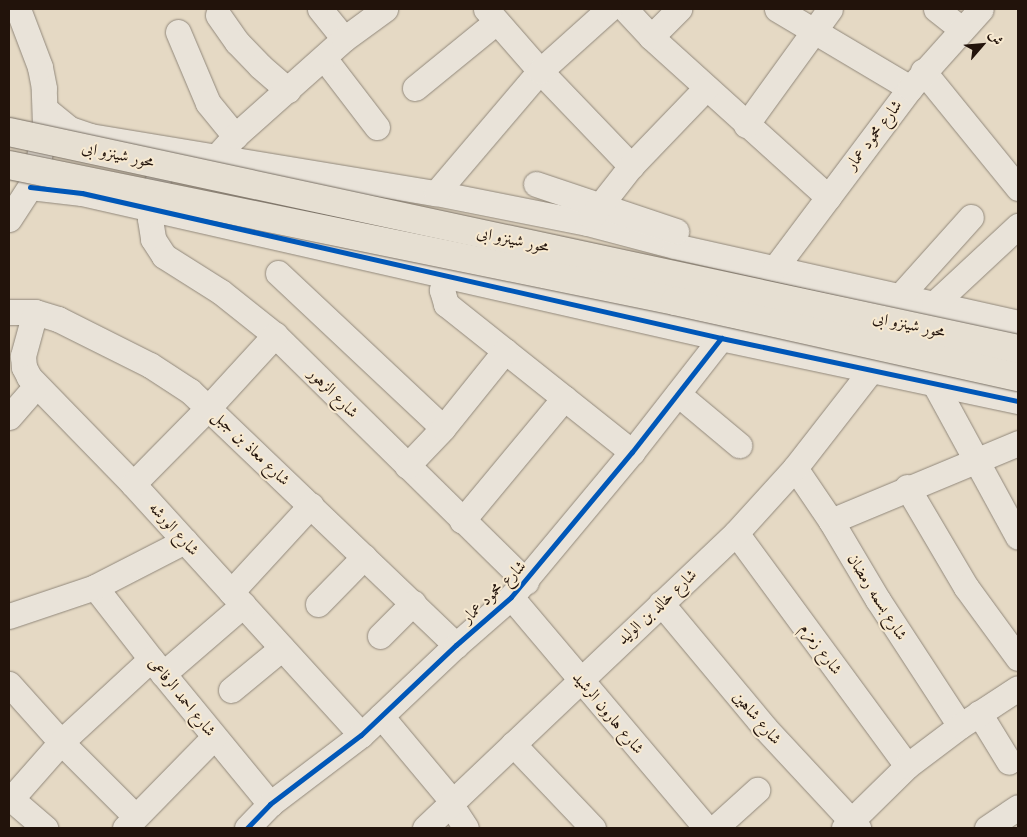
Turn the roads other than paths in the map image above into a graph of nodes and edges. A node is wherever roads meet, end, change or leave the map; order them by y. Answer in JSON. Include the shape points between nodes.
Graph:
{"nodes":[{"id":1,"x":18,"y":9,"type":"edge"},
{"id":2,"x":320,"y":9,"type":"edge"},
{"id":3,"x":385,"y":9,"type":"edge"},
{"id":4,"x":609,"y":9,"type":"edge"},
{"id":5,"x":625,"y":9,"type":"edge"},
{"id":6,"x":679,"y":9,"type":"edge"},
{"id":7,"x":777,"y":9,"type":"edge"},
{"id":8,"x":830,"y":9,"type":"edge"},
{"id":9,"x":936,"y":9,"type":"edge"},
{"id":10,"x":981,"y":9,"type":"edge"},
{"id":11,"x":218,"y":15,"type":"dead end"},
{"id":12,"x":491,"y":16,"type":"edge"},
{"id":13,"x":962,"y":29,"type":"junction"},
{"id":14,"x":814,"y":31,"type":"junction"},
{"id":15,"x":178,"y":32,"type":"dead end"},
{"id":16,"x":651,"y":37,"type":"junction"},
{"id":17,"x":344,"y":39,"type":"junction"},
{"id":18,"x":324,"y":58,"type":"junction"},
{"id":19,"x":540,"y":71,"type":"junction"},
{"id":20,"x":917,"y":80,"type":"junction"},
{"id":21,"x":415,"y":88,"type":"dead end"},
{"id":22,"x":706,"y":88,"type":"junction"},
{"id":23,"x":288,"y":90,"type":"junction"},
{"id":24,"x":45,"y":109,"type":"junction"},
{"id":25,"x":746,"y":126,"type":"junction"},
{"id":26,"x":377,"y":127,"type":"dead end"},
{"id":27,"x":9,"y":132,"type":"edge"},
{"id":28,"x":235,"y":136,"type":"junction"},
{"id":29,"x":164,"y":150,"type":"junction"},
{"id":30,"x":217,"y":156,"type":"junction"},
{"id":31,"x":9,"y":165,"type":"edge"},
{"id":32,"x":631,"y":166,"type":"junction"},
{"id":33,"x":536,"y":184,"type":"dead end"},
{"id":34,"x":30,"y":187,"type":"junction"},
{"id":35,"x":1018,"y":188,"type":"edge"},
{"id":36,"x":436,"y":193,"type":"junction"},
{"id":37,"x":828,"y":197,"type":"junction"},
{"id":38,"x":151,"y":209,"type":"junction"},
{"id":39,"x":593,"y":214,"type":"junction"},
{"id":40,"x":970,"y":217,"type":"dead end"},
{"id":41,"x":9,"y":219,"type":"edge"},
{"id":42,"x":1018,"y":226,"type":"edge"},
{"id":43,"x":716,"y":246,"type":"dead end"},
{"id":44,"x":775,"y":268,"type":"junction"},
{"id":45,"x":278,"y":273,"type":"dead end"},
{"id":46,"x":448,"y":276,"type":"junction"},
{"id":47,"x":900,"y":296,"type":"junction"},
{"id":48,"x":934,"y":304,"type":"junction"},
{"id":49,"x":9,"y":312,"type":"edge"},
{"id":50,"x":35,"y":312,"type":"junction"},
{"id":51,"x":1018,"y":323,"type":"edge"},
{"id":52,"x":275,"y":335,"type":"junction"},
{"id":53,"x":722,"y":338,"type":"junction"},
{"id":54,"x":1018,"y":349,"type":"edge"},
{"id":55,"x":505,"y":351,"type":"junction"},
{"id":56,"x":872,"y":370,"type":"junction"},
{"id":57,"x":1018,"y":377,"type":"edge"},
{"id":58,"x":934,"y":383,"type":"junction"},
{"id":59,"x":36,"y":386,"type":"junction"},
{"id":60,"x":678,"y":394,"type":"junction"},
{"id":61,"x":564,"y":398,"type":"junction"},
{"id":62,"x":1018,"y":401,"type":"edge"},
{"id":63,"x":209,"y":408,"type":"junction"},
{"id":64,"x":9,"y":417,"type":"edge"},
{"id":65,"x":443,"y":428,"type":"junction"},
{"id":66,"x":1018,"y":443,"type":"edge"},
{"id":67,"x":740,"y":445,"type":"dead end"},
{"id":68,"x":632,"y":452,"type":"junction"},
{"id":69,"x":975,"y":460,"type":"junction"},
{"id":70,"x":407,"y":466,"type":"junction"},
{"id":71,"x":795,"y":468,"type":"junction"},
{"id":72,"x":133,"y":484,"type":"junction"},
{"id":73,"x":907,"y":487,"type":"junction"},
{"id":74,"x":311,"y":505,"type":"junction"},
{"id":75,"x":462,"y":521,"type":"junction"},
{"id":76,"x":831,"y":521,"type":"junction"},
{"id":77,"x":736,"y":533,"type":"junction"},
{"id":78,"x":1018,"y":537,"type":"edge"},
{"id":79,"x":185,"y":541,"type":"junction"},
{"id":80,"x":364,"y":557,"type":"junction"},
{"id":81,"x":95,"y":587,"type":"junction"},
{"id":82,"x":518,"y":589,"type":"junction"},
{"id":83,"x":237,"y":598,"type":"junction"},
{"id":84,"x":413,"y":603,"type":"junction"},
{"id":85,"x":661,"y":603,"type":"junction"},
{"id":86,"x":318,"y":604,"type":"dead end"},
{"id":87,"x":9,"y":616,"type":"edge"},
{"id":88,"x":380,"y":636,"type":"dead end"},
{"id":89,"x":456,"y":645,"type":"junction"},
{"id":90,"x":282,"y":648,"type":"junction"},
{"id":91,"x":1018,"y":658,"type":"edge"},
{"id":92,"x":157,"y":667,"type":"junction"},
{"id":93,"x":580,"y":679,"type":"junction"},
{"id":94,"x":9,"y":684,"type":"edge"},
{"id":95,"x":1018,"y":688,"type":"edge"},
{"id":96,"x":231,"y":690,"type":"dead end"},
{"id":97,"x":381,"y":716,"type":"junction"},
{"id":98,"x":969,"y":719,"type":"junction"},
{"id":99,"x":360,"y":734,"type":"junction"},
{"id":100,"x":214,"y":737,"type":"junction"},
{"id":101,"x":61,"y":742,"type":"junction"},
{"id":102,"x":513,"y":744,"type":"junction"},
{"id":103,"x":1009,"y":762,"type":"dead end"},
{"id":104,"x":907,"y":766,"type":"junction"},
{"id":105,"x":757,"y":790,"type":"dead end"},
{"id":106,"x":10,"y":798,"type":"edge"},
{"id":107,"x":270,"y":804,"type":"junction"},
{"id":108,"x":452,"y":804,"type":"junction"},
{"id":109,"x":1018,"y":807,"type":"edge"},
{"id":110,"x":130,"y":822,"type":"edge"},
{"id":111,"x":31,"y":824,"type":"edge"},
{"id":112,"x":851,"y":826,"type":"edge"},
{"id":113,"x":990,"y":827,"type":"edge"},
{"id":114,"x":247,"y":828,"type":"edge"},
{"id":115,"x":425,"y":828,"type":"edge"},
{"id":116,"x":466,"y":828,"type":"edge"},
{"id":117,"x":593,"y":828,"type":"edge"},
{"id":118,"x":706,"y":828,"type":"edge"},
{"id":119,"x":715,"y":828,"type":"edge"}],
"edges":[{"from":1,"to":24,"type":"street","via":[[40,67]]},
{"from":2,"to":17,"type":"street"},
{"from":3,"to":17,"type":"street"},
{"from":4,"to":19,"type":"street"},
{"from":5,"to":16,"type":"street"},
{"from":6,"to":16,"type":"street"},
{"from":7,"to":14,"type":"street"},
{"from":8,"to":14,"type":"street"},
{"from":9,"to":13,"type":"street"},
{"from":10,"to":13,"type":"street","name":"شارع محمود عمار"},
{"from":11,"to":23,"type":"street","via":[[237,42]]},
{"from":12,"to":19,"type":"street"},
{"from":12,"to":21,"type":"street"},
{"from":13,"to":20,"type":"street","name":"شارع محمود عمار"},
{"from":14,"to":20,"type":"street"},
{"from":14,"to":25,"type":"street"},
{"from":15,"to":28,"type":"street","via":[[208,104]]},
{"from":16,"to":22,"type":"street"},
{"from":17,"to":18,"type":"street"},
{"from":18,"to":23,"type":"street"},
{"from":18,"to":26,"type":"street"},
{"from":19,"to":32,"type":"street"},
{"from":19,"to":36,"type":"street"},
{"from":20,"to":35,"type":"street"},
{"from":20,"to":37,"type":"street","name":"شارع محمود عمار"},
{"from":22,"to":25,"type":"street"},
{"from":22,"to":32,"type":"street"},
{"from":23,"to":28,"type":"street"},
{"from":24,"to":29,"type":"street","via":[[80,134]]},
{"from":24,"to":34,"type":"street","via":[[41,158]]},
{"from":25,"to":37,"type":"street"},
{"from":27,"to":54,"type":"main road","name":"محور شينزو ابى","bridge":true},
{"from":28,"to":30,"type":"street"},
{"from":29,"to":30,"type":"street"},
{"from":29,"to":38,"type":"street","name":"شارع الزهور"},
{"from":30,"to":36,"type":"street"},
{"from":31,"to":57,"type":"main road","name":"محور شينزو ابى","bridge":true,"via":[[674,301]]},
{"from":32,"to":39,"type":"street"},
{"from":33,"to":39,"type":"street"},
{"from":34,"to":38,"type":"street","via":[[82,193]]},
{"from":34,"to":41,"type":"street"},
{"from":36,"to":39,"type":"street"},
{"from":37,"to":44,"type":"street","name":"شارع محمود عمار"},
{"from":38,"to":46,"type":"street"},
{"from":38,"to":52,"type":"street","name":"شارع الزهور","via":[[153,239],[164,256],[221,292]]},
{"from":39,"to":43,"type":"street"},
{"from":39,"to":44,"type":"street"},
{"from":40,"to":47,"type":"street"},
{"from":42,"to":48,"type":"street"},
{"from":44,"to":47,"type":"street"},
{"from":45,"to":65,"type":"street"},
{"from":46,"to":53,"type":"street"},
{"from":46,"to":55,"type":"street","via":[[442,290],[446,304]]},
{"from":47,"to":48,"type":"street"},
{"from":48,"to":51,"type":"street"},
{"from":49,"to":50,"type":"street","name":"شارع معاذ بن جبل"},
{"from":50,"to":59,"type":"street","name":"شارع الورشه","via":[[23,356],[24,367]]},
{"from":50,"to":63,"type":"street","name":"شارع معاذ بن جبل","via":[[58,319],[150,365],[190,391]]},
{"from":52,"to":63,"type":"street"},
{"from":52,"to":70,"type":"street","name":"شارع الزهور"},
{"from":53,"to":56,"type":"street"},
{"from":53,"to":60,"type":"street","name":"شارع محمود عمار"},
{"from":55,"to":61,"type":"street"},
{"from":55,"to":65,"type":"street"},
{"from":56,"to":58,"type":"street"},
{"from":56,"to":71,"type":"street","name":"شارع خالد بن الوليد"},
{"from":58,"to":62,"type":"street"},
{"from":58,"to":69,"type":"street"},
{"from":59,"to":64,"type":"street"},
{"from":59,"to":72,"type":"street","name":"شارع الورشه"},
{"from":60,"to":67,"type":"street"},
{"from":60,"to":68,"type":"street","name":"شارع محمود عمار"},
{"from":61,"to":68,"type":"street"},
{"from":61,"to":75,"type":"street"},
{"from":63,"to":72,"type":"street"},
{"from":63,"to":74,"type":"street","name":"شارع معاذ بن جبل"},
{"from":65,"to":70,"type":"street"},
{"from":66,"to":69,"type":"street"},
{"from":68,"to":82,"type":"street","name":"شارع محمود عمار"},
{"from":69,"to":73,"type":"street"},
{"from":69,"to":78,"type":"street"},
{"from":70,"to":75,"type":"street","name":"شارع الزهور"},
{"from":71,"to":76,"type":"street","name":"شارع بسمه رمضان"},
{"from":71,"to":77,"type":"street","name":"شارع خالد بن الوليد"},
{"from":72,"to":79,"type":"street","name":"شارع الورشه"},
{"from":73,"to":76,"type":"street"},
{"from":73,"to":91,"type":"street","via":[[966,587]]},
{"from":74,"to":80,"type":"street","name":"شارع معاذ بن جبل"},
{"from":74,"to":83,"type":"street"},
{"from":75,"to":82,"type":"street","name":"شارع الزهور"},
{"from":76,"to":98,"type":"street","name":"شارع بسمه رمضان","via":[[878,600]]},
{"from":77,"to":85,"type":"street","name":"شارع خالد بن الوليد"},
{"from":77,"to":104,"type":"street","name":"شارع زمزم"},
{"from":79,"to":81,"type":"street"},
{"from":79,"to":83,"type":"street","name":"شارع الورشه"},
{"from":80,"to":84,"type":"street","name":"شارع معاذ بن جبل"},
{"from":80,"to":86,"type":"street"},
{"from":81,"to":87,"type":"street"},
{"from":81,"to":92,"type":"street","name":"شارع احمد الرفاعى"},
{"from":82,"to":89,"type":"street","name":"شارع محمود عمار"},
{"from":82,"to":93,"type":"street","name":"شارع هارون الرشيد"},
{"from":83,"to":90,"type":"street","name":"شارع الورشه"},
{"from":83,"to":92,"type":"street"},
{"from":84,"to":88,"type":"street"},
{"from":84,"to":89,"type":"street","name":"شارع معاذ بن جبل"},
{"from":85,"to":93,"type":"street","name":"شارع خالد بن الوليد"},
{"from":85,"to":112,"type":"street","name":"شارع شاهين"},
{"from":89,"to":97,"type":"street","name":"شارع محمود عمار"},
{"from":90,"to":96,"type":"street"},
{"from":90,"to":99,"type":"street","name":"شارع الورشه"},
{"from":92,"to":100,"type":"street","name":"شارع احمد الرفاعى"},
{"from":92,"to":101,"type":"street"},
{"from":93,"to":102,"type":"street","name":"شارع خالد بن الوليد"},
{"from":93,"to":118,"type":"street","name":"شارع هارون الرشيد"},
{"from":94,"to":101,"type":"street"},
{"from":95,"to":98,"type":"street"},
{"from":97,"to":99,"type":"street","name":"شارع محمود عمار"},
{"from":97,"to":108,"type":"street"},
{"from":98,"to":103,"type":"street","name":"شارع بسمه رمضان"},
{"from":98,"to":104,"type":"street"},
{"from":99,"to":107,"type":"street","name":"شارع محمود عمار"},
{"from":100,"to":107,"type":"street","name":"شارع احمد الرفاعى"},
{"from":100,"to":110,"type":"street"},
{"from":101,"to":106,"type":"street"},
{"from":101,"to":110,"type":"street"},
{"from":102,"to":108,"type":"street","name":"شارع خالد بن الوليد"},
{"from":102,"to":117,"type":"street"},
{"from":104,"to":112,"type":"street"},
{"from":105,"to":119,"type":"street"},
{"from":106,"to":111,"type":"street"},
{"from":107,"to":114,"type":"street","name":"شارع محمود عمار"},
{"from":108,"to":115,"type":"street","name":"شارع خالد بن الوليد"},
{"from":108,"to":116,"type":"street"},
{"from":109,"to":113,"type":"street"}]}
